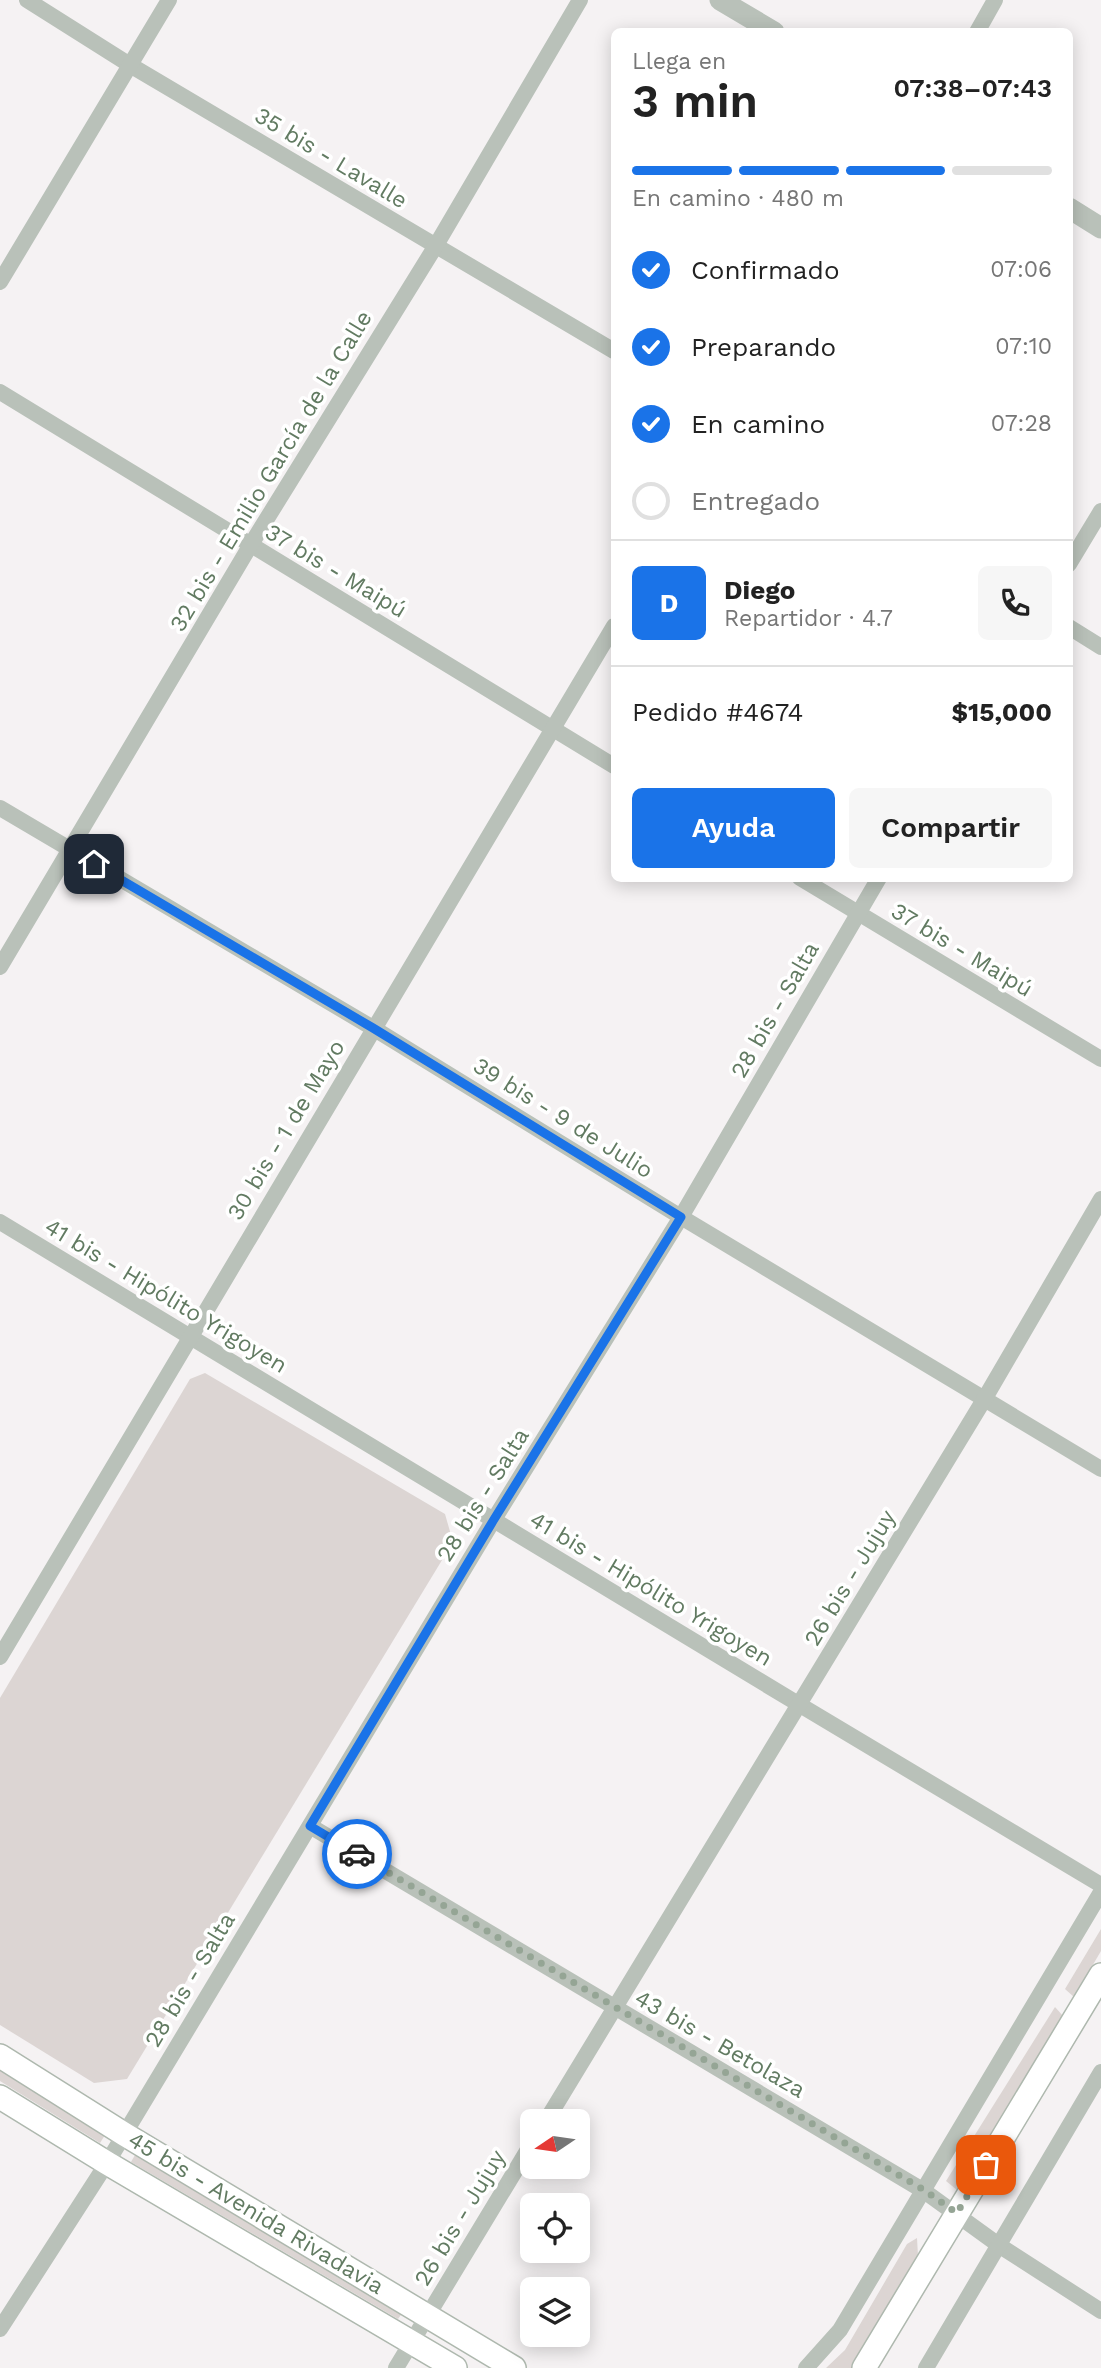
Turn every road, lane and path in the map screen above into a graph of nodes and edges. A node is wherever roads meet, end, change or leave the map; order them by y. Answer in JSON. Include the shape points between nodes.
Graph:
{"nodes":[{"id":1,"x":27,"y":0,"type":"edge"},
{"id":2,"x":169,"y":0,"type":"edge"},
{"id":3,"x":580,"y":0,"type":"edge"},
{"id":4,"x":720,"y":0,"type":"edge"},
{"id":5,"x":995,"y":0,"type":"edge"},
{"id":6,"x":767,"y":28,"type":"edge"},
{"id":7,"x":979,"y":28,"type":"edge"},
{"id":8,"x":130,"y":65,"type":"junction"},
{"id":9,"x":1073,"y":210,"type":"edge"},
{"id":10,"x":1101,"y":228,"type":"edge"},
{"id":11,"x":435,"y":247,"type":"junction"},
{"id":12,"x":0,"y":282,"type":"edge"},
{"id":13,"x":611,"y":349,"type":"edge"},
{"id":14,"x":0,"y":392,"type":"edge"},
{"id":15,"x":1101,"y":511,"type":"edge"},
{"id":16,"x":250,"y":546,"type":"junction"},
{"id":17,"x":1073,"y":557,"type":"edge"},
{"id":18,"x":1073,"y":630,"type":"edge"},
{"id":19,"x":611,"y":631,"type":"edge"},
{"id":20,"x":1101,"y":647,"type":"edge"},
{"id":21,"x":553,"y":728,"type":"junction"},
{"id":22,"x":611,"y":764,"type":"edge"},
{"id":23,"x":0,"y":808,"type":"edge"},
{"id":24,"x":70,"y":850,"type":"junction"},
{"id":25,"x":806,"y":882,"type":"edge"},
{"id":26,"x":877,"y":882,"type":"edge"},
{"id":27,"x":857,"y":914,"type":"junction"},
{"id":28,"x":0,"y":967,"type":"edge"},
{"id":29,"x":373,"y":1028,"type":"junction"},
{"id":30,"x":1101,"y":1059,"type":"edge"},
{"id":31,"x":1101,"y":1199,"type":"edge"},
{"id":32,"x":681,"y":1217,"type":"junction"},
{"id":33,"x":0,"y":1222,"type":"edge"},
{"id":34,"x":191,"y":1336,"type":"junction"},
{"id":35,"x":985,"y":1398,"type":"junction"},
{"id":36,"x":1101,"y":1469,"type":"edge"},
{"id":37,"x":493,"y":1521,"type":"junction"},
{"id":38,"x":3,"y":1647,"type":"edge"},
{"id":39,"x":800,"y":1705,"type":"junction"},
{"id":40,"x":310,"y":1826,"type":"junction"},
{"id":41,"x":1101,"y":1885,"type":"edge"},
{"id":42,"x":1101,"y":1892,"type":"edge"},
{"id":43,"x":1101,"y":1975,"type":"edge"},
{"id":44,"x":614,"y":2008,"type":"junction"},
{"id":45,"x":0,"y":2056,"type":"edge"},
{"id":46,"x":1101,"y":2072,"type":"edge"},
{"id":47,"x":0,"y":2097,"type":"edge"},
{"id":48,"x":552,"y":2109,"type":"edge"},
{"id":49,"x":124,"y":2134,"type":"junction"},
{"id":50,"x":107,"y":2163,"type":"junction"},
{"id":51,"x":520,"y":2163,"type":"edge"},
{"id":52,"x":924,"y":2190,"type":"junction"},
{"id":53,"x":957,"y":2213,"type":"junction"},
{"id":54,"x":1000,"y":2246,"type":"junction"},
{"id":55,"x":1101,"y":2311,"type":"edge"},
{"id":56,"x":426,"y":2316,"type":"junction"},
{"id":57,"x":0,"y":2329,"type":"edge"},
{"id":58,"x":412,"y":2343,"type":"junction"},
{"id":59,"x":396,"y":2368,"type":"edge"},
{"id":60,"x":455,"y":2368,"type":"edge"},
{"id":61,"x":514,"y":2368,"type":"edge"},
{"id":62,"x":806,"y":2368,"type":"edge"},
{"id":63,"x":864,"y":2368,"type":"edge"},
{"id":64,"x":926,"y":2368,"type":"edge"}],
"edges":[{"from":1,"to":8,"type":"street","name":"35 bis - Lavalle"},
{"from":2,"to":8,"type":"street"},
{"from":3,"to":11,"type":"street","name":"32 bis - Emilio García de la Calle"},
{"from":4,"to":6,"type":"street"},
{"from":5,"to":7,"type":"street"},
{"from":8,"to":11,"type":"street","name":"35 bis - Lavalle"},
{"from":8,"to":12,"type":"street"},
{"from":9,"to":10,"type":"street"},
{"from":11,"to":13,"type":"street","name":"35 bis - Lavalle"},
{"from":11,"to":16,"type":"street","name":"32 bis - Emilio García de la Calle"},
{"from":14,"to":16,"type":"street","name":"37 bis - Maipú"},
{"from":15,"to":17,"type":"street"},
{"from":16,"to":21,"type":"street","name":"37 bis - Maipú"},
{"from":16,"to":24,"type":"street","name":"32 bis - Emilio García de la Calle"},
{"from":18,"to":20,"type":"street"},
{"from":19,"to":21,"type":"street","name":"30 bis - 1 de Mayo"},
{"from":21,"to":22,"type":"street","name":"37 bis - Maipú"},
{"from":21,"to":29,"type":"street","name":"30 bis - 1 de Mayo"},
{"from":23,"to":24,"type":"street","name":"39 bis - 9 de Julio"},
{"from":24,"to":28,"type":"street","name":"32 bis - Emilio García de la Calle"},
{"from":24,"to":29,"type":"street","name":"39 bis - 9 de Julio"},
{"from":25,"to":27,"type":"street","name":"37 bis - Maipú"},
{"from":26,"to":27,"type":"street","name":"28 bis - Salta"},
{"from":27,"to":30,"type":"street","name":"37 bis - Maipú"},
{"from":27,"to":32,"type":"street","name":"28 bis - Salta"},
{"from":29,"to":32,"type":"street","name":"39 bis - 9 de Julio"},
{"from":29,"to":34,"type":"street","name":"30 bis - 1 de Mayo"},
{"from":31,"to":35,"type":"street","name":"26 bis - Jujuy"},
{"from":32,"to":35,"type":"street","name":"39 bis - 9 de Julio"},
{"from":32,"to":37,"type":"street","name":"28 bis - Salta"},
{"from":33,"to":34,"type":"street","name":"41 bis - Hipólito Yrigoyen"},
{"from":34,"to":37,"type":"street","name":"41 bis - Hipólito Yrigoyen"},
{"from":34,"to":38,"type":"street","name":"30 bis - 1 de Mayo"},
{"from":35,"to":36,"type":"street","name":"39 bis - 9 de Julio"},
{"from":35,"to":39,"type":"street","name":"26 bis - Jujuy"},
{"from":37,"to":39,"type":"street","name":"41 bis - Hipólito Yrigoyen"},
{"from":37,"to":40,"type":"street","name":"28 bis - Salta"},
{"from":39,"to":41,"type":"street","name":"41 bis - Hipólito Yrigoyen"},
{"from":39,"to":44,"type":"street","name":"26 bis - Jujuy"},
{"from":40,"to":44,"type":"street","name":"43 bis - Betolaza"},
{"from":40,"to":49,"type":"street","name":"28 bis - Salta"},
{"from":42,"to":52,"type":"street"},
{"from":43,"to":53,"type":"main road"},
{"from":44,"to":48,"type":"street","name":"26 bis - Jujuy"},
{"from":44,"to":52,"type":"street","name":"43 bis - Betolaza"},
{"from":45,"to":49,"type":"main road","name":"45 bis - Avenida Rivadavia"},
{"from":46,"to":54,"type":"street"},
{"from":47,"to":50,"type":"main road","name":"45 bis - Avenida Rivadavia"},
{"from":49,"to":50,"type":"street","name":"28 bis - Salta"},
{"from":49,"to":56,"type":"main road","name":"45 bis - Avenida Rivadavia"},
{"from":50,"to":57,"type":"street","name":"28 bis - Salta"},
{"from":50,"to":58,"type":"main road","name":"45 bis - Avenida Rivadavia"},
{"from":51,"to":56,"type":"street","name":"26 bis - Jujuy"},
{"from":52,"to":53,"type":"street","name":"43 bis - Betolaza"},
{"from":52,"to":62,"type":"street","via":[[840,2330]]},
{"from":53,"to":54,"type":"street","name":"43 bis - Betolaza"},
{"from":53,"to":63,"type":"main road"},
{"from":54,"to":55,"type":"street","name":"43 bis - Betolaza"},
{"from":54,"to":64,"type":"street"},
{"from":56,"to":58,"type":"street","name":"26 bis - Jujuy"},
{"from":56,"to":61,"type":"main road","name":"45 bis - Avenida Rivadavia"},
{"from":58,"to":59,"type":"street","name":"26 bis - Jujuy"},
{"from":58,"to":60,"type":"main road","name":"45 bis - Avenida Rivadavia"}]}
